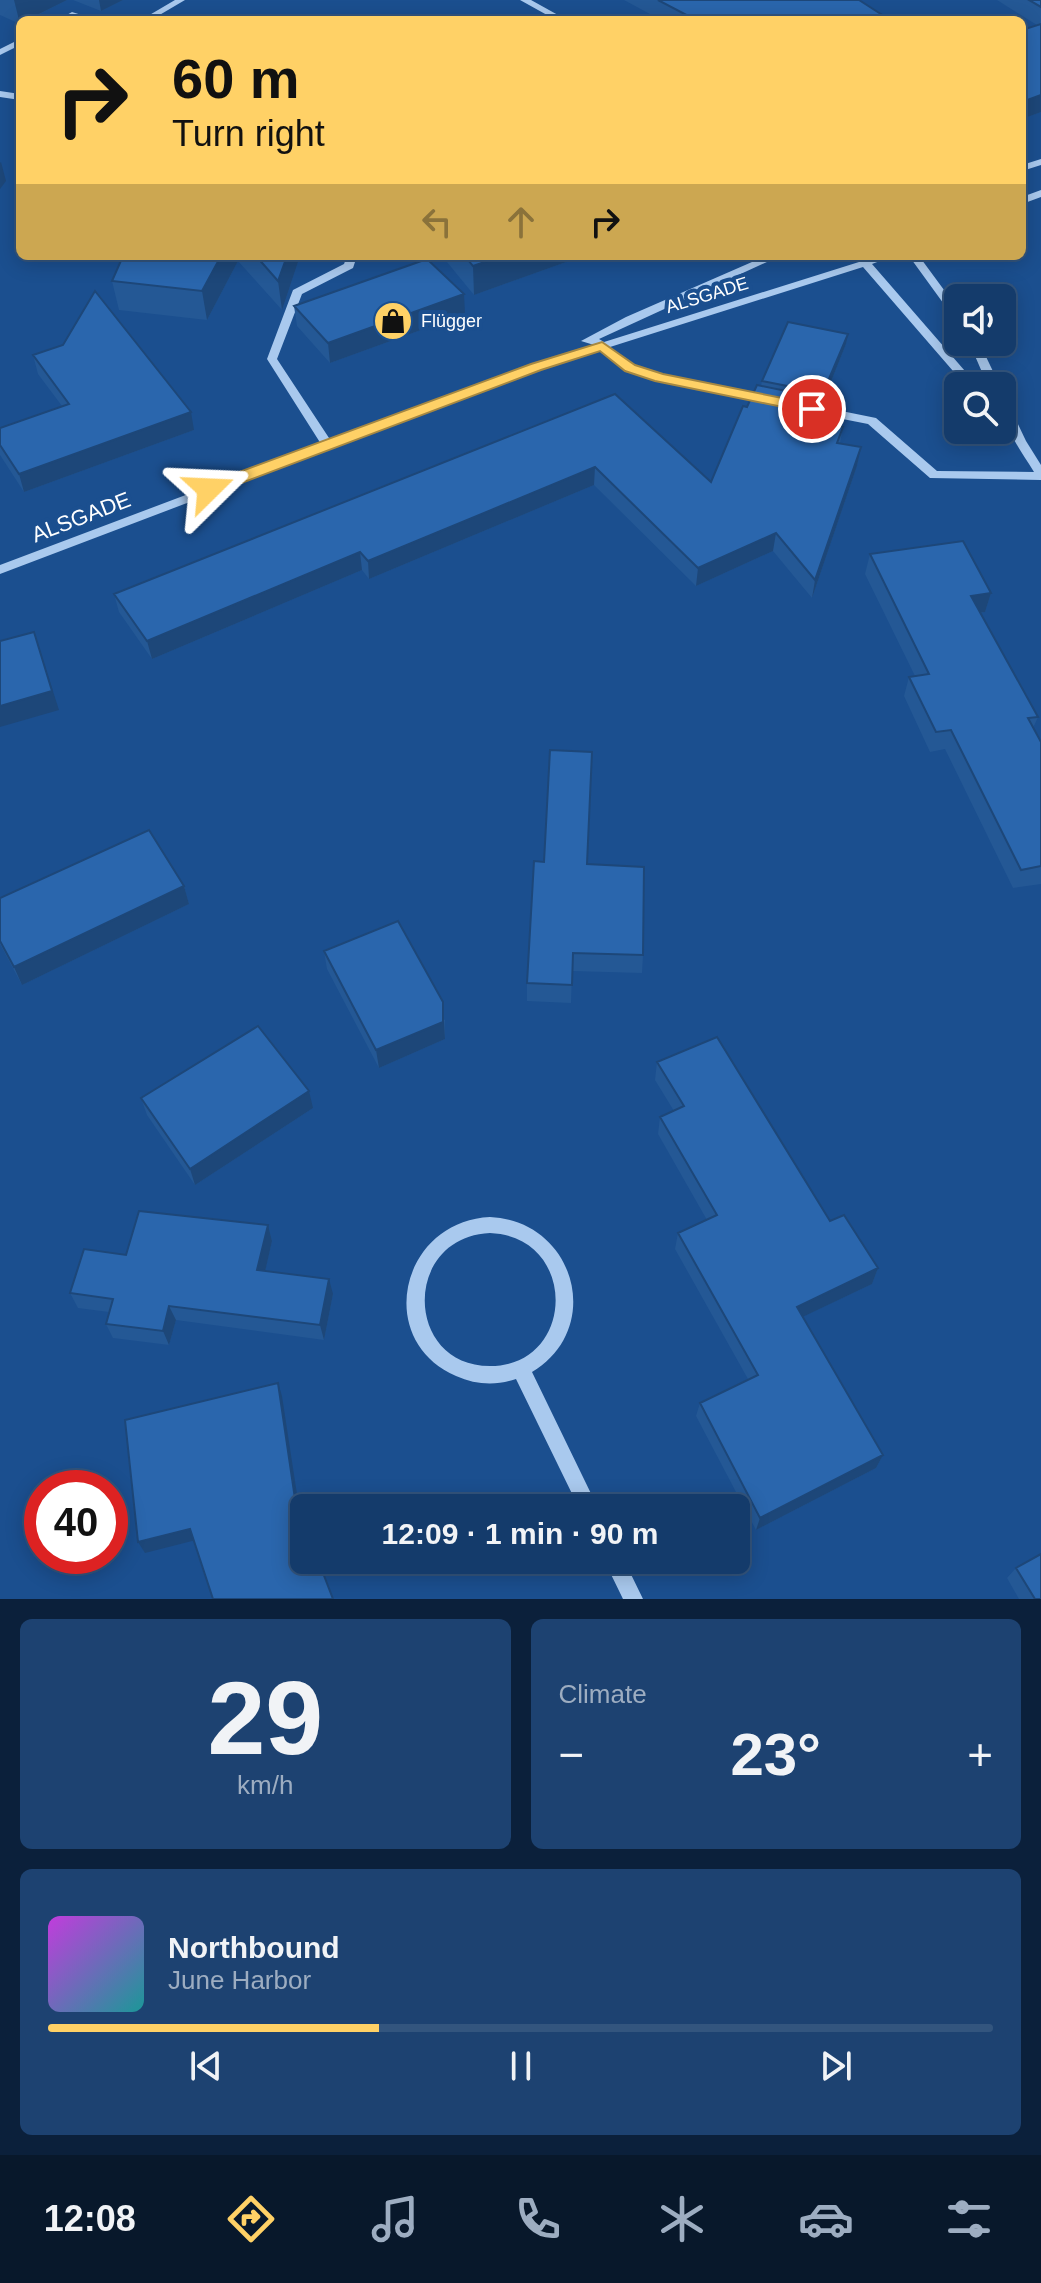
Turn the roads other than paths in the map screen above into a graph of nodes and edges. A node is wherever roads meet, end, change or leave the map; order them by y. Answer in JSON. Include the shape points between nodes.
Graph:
{"nodes":[{"id":1,"x":181,"y":0,"type":"edge"},
{"id":2,"x":524,"y":0,"type":"edge"},
{"id":3,"x":152,"y":16,"type":"edge"},
{"id":4,"x":555,"y":16,"type":"edge"},
{"id":5,"x":351,"y":260,"type":"edge"},
{"id":6,"x":767,"y":260,"type":"edge"},
{"id":7,"x":862,"y":260,"type":"edge"},
{"id":8,"x":917,"y":260,"type":"edge"},
{"id":9,"x":944,"y":297,"type":"edge"},
{"id":10,"x":597,"y":342,"type":"junction"},
{"id":11,"x":960,"y":372,"type":"edge"},
{"id":12,"x":1016,"y":433,"type":"edge"},
{"id":13,"x":1016,"y":437,"type":"edge"},
{"id":14,"x":1020,"y":441,"type":"junction"},
{"id":15,"x":327,"y":444,"type":"junction"},
{"id":16,"x":1041,"y":475,"type":"edge"},
{"id":17,"x":0,"y":570,"type":"edge"},
{"id":18,"x":520,"y":1368,"type":"junction"},
{"id":19,"x":582,"y":1494,"type":"edge"},
{"id":20,"x":621,"y":1574,"type":"edge"},
{"id":21,"x":633,"y":1599,"type":"edge"}],
"edges":[{"from":1,"to":3,"type":"street"},
{"from":2,"to":4,"type":"street"},
{"from":5,"to":15,"type":"street","via":[[349,266],[297,292],[272,359]]},
{"from":6,"to":10,"type":"street","name":"ALSGADE"},
{"from":7,"to":10,"type":"street","name":"ALSGADE"},
{"from":7,"to":11,"type":"street"},
{"from":8,"to":9,"type":"street"},
{"from":10,"to":15,"type":"street","name":"ALSGADE"},
{"from":10,"to":16,"type":"street","via":[[630,368],[660,377],[872,421],[934,475]]},
{"from":12,"to":14,"type":"street"},
{"from":13,"to":14,"type":"street"},
{"from":14,"to":16,"type":"street"},
{"from":15,"to":17,"type":"street","name":"ALSGADE"},
{"from":18,"to":18,"type":"street","via":[[548,1349],[563,1321],[566,1288],[555,1260],[532,1237],[507,1227],[478,1226],[452,1235],[430,1254],[416,1277],[413,1305],[420,1333],[437,1355],[462,1370],[492,1374]]},
{"from":18,"to":19,"type":"street"},
{"from":20,"to":21,"type":"street"}]}
